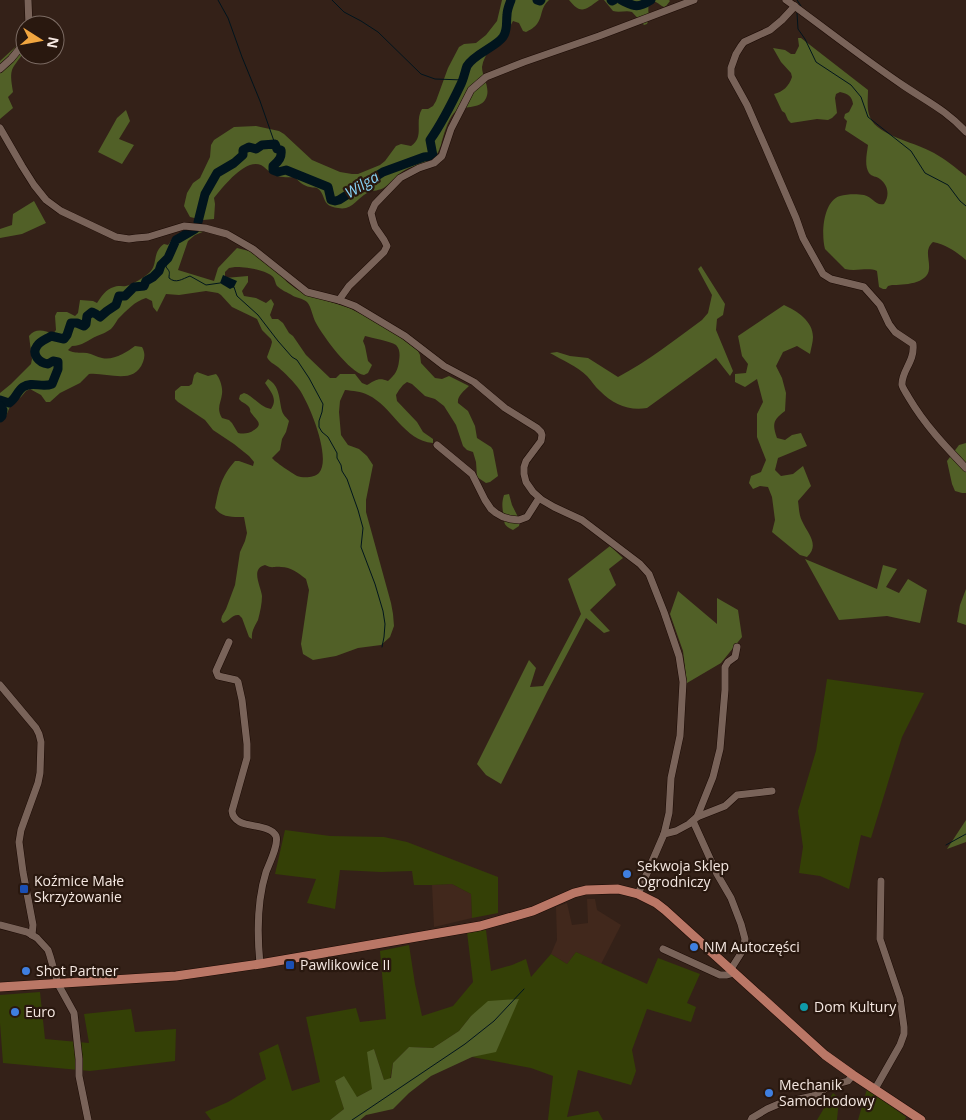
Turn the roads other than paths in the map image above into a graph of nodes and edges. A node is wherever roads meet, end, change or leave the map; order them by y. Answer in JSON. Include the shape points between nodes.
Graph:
{"nodes":[{"id":1,"x":28,"y":0,"type":"edge"},
{"id":2,"x":694,"y":0,"type":"edge"},
{"id":3,"x":786,"y":0,"type":"edge"},
{"id":4,"x":795,"y":6,"type":"junction"},
{"id":5,"x":29,"y":15,"type":"edge"},
{"id":6,"x":15,"y":54,"type":"edge"},
{"id":7,"x":0,"y":69,"type":"edge"},
{"id":8,"x":0,"y":128,"type":"edge"},
{"id":9,"x":966,"y":132,"type":"edge"},
{"id":10,"x":339,"y":300,"type":"junction"},
{"id":11,"x":437,"y":445,"type":"dead end"},
{"id":12,"x":966,"y":468,"type":"edge"},
{"id":13,"x":539,"y":498,"type":"junction"},
{"id":14,"x":229,"y":642,"type":"dead end"},
{"id":15,"x":737,"y":647,"type":"dead end"},
{"id":16,"x":0,"y":685,"type":"edge"},
{"id":17,"x":772,"y":791,"type":"dead end"},
{"id":18,"x":695,"y":819,"type":"junction"},
{"id":19,"x":664,"y":834,"type":"junction"},
{"id":20,"x":881,"y":881,"type":"dead end"},
{"id":21,"x":638,"y":894,"type":"junction"},
{"id":22,"x":0,"y":925,"type":"edge"},
{"id":23,"x":32,"y":935,"type":"junction"},
{"id":24,"x":663,"y":950,"type":"dead end"},
{"id":25,"x":260,"y":964,"type":"junction"},
{"id":26,"x":732,"y":971,"type":"junction"},
{"id":27,"x":58,"y":984,"type":"junction"},
{"id":28,"x":0,"y":987,"type":"edge"},
{"id":29,"x":853,"y":1075,"type":"junction"},
{"id":30,"x":875,"y":1089,"type":"junction"},
{"id":31,"x":88,"y":1120,"type":"edge"},
{"id":32,"x":751,"y":1120,"type":"edge"},
{"id":33,"x":922,"y":1120,"type":"edge"}],
"edges":[{"from":1,"to":5,"type":"street"},
{"from":2,"to":10,"type":"street","via":[[486,77],[471,90],[451,129],[442,156],[400,178],[375,204],[371,213],[386,246],[384,252]]},
{"from":3,"to":4,"type":"street"},
{"from":4,"to":9,"type":"street","via":[[946,113]]},
{"from":4,"to":12,"type":"street","via":[[770,30],[744,42],[736,54],[731,76],[818,266],[831,279],[864,287],[880,305],[894,332],[913,344],[913,357],[903,376],[902,386],[934,435]]},
{"from":6,"to":7,"type":"street"},
{"from":8,"to":10,"type":"street","via":[[34,185],[53,206],[116,237],[148,237],[184,226],[227,234],[254,249],[307,292]]},
{"from":10,"to":13,"type":"street","via":[[362,309],[405,336],[537,428],[542,438],[523,471],[526,482]]},
{"from":11,"to":13,"type":"street","via":[[472,474],[491,509],[503,518],[519,520],[528,517]]},
{"from":13,"to":19,"type":"street","via":[[582,520],[640,564],[649,574],[664,612],[679,656],[683,682],[680,736]]},
{"from":14,"to":25,"type":"street","via":[[216,674],[238,682],[247,744],[247,758],[233,816],[268,829],[276,838],[261,896]]},
{"from":15,"to":18,"type":"street","via":[[735,657],[726,667],[719,757]]},
{"from":16,"to":23,"type":"street","via":[[39,734],[41,761],[38,783],[19,842]]},
{"from":17,"to":18,"type":"street","via":[[737,796],[725,806]]},
{"from":18,"to":19,"type":"street","via":[[676,831]]},
{"from":18,"to":26,"type":"street","via":[[746,939]]},
{"from":19,"to":21,"type":"street"},
{"from":20,"to":30,"type":"street","via":[[880,939],[900,998],[904,1034]]},
{"from":21,"to":25,"type":"main road","via":[[618,889],[586,890],[524,914],[480,926]]},
{"from":21,"to":26,"type":"main road","via":[[665,910]]},
{"from":22,"to":23,"type":"street"},
{"from":23,"to":27,"type":"street","via":[[48,950]]},
{"from":24,"to":26,"type":"street","via":[[720,975]]},
{"from":25,"to":27,"type":"main road","via":[[176,976]]},
{"from":26,"to":29,"type":"main road","via":[[811,1043]]},
{"from":27,"to":28,"type":"main road"},
{"from":27,"to":31,"type":"street","via":[[74,1013],[79,1076]]},
{"from":29,"to":30,"type":"main road"},
{"from":29,"to":32,"type":"street","via":[[848,1081],[813,1096],[767,1109]]},
{"from":30,"to":33,"type":"main road"}]}
